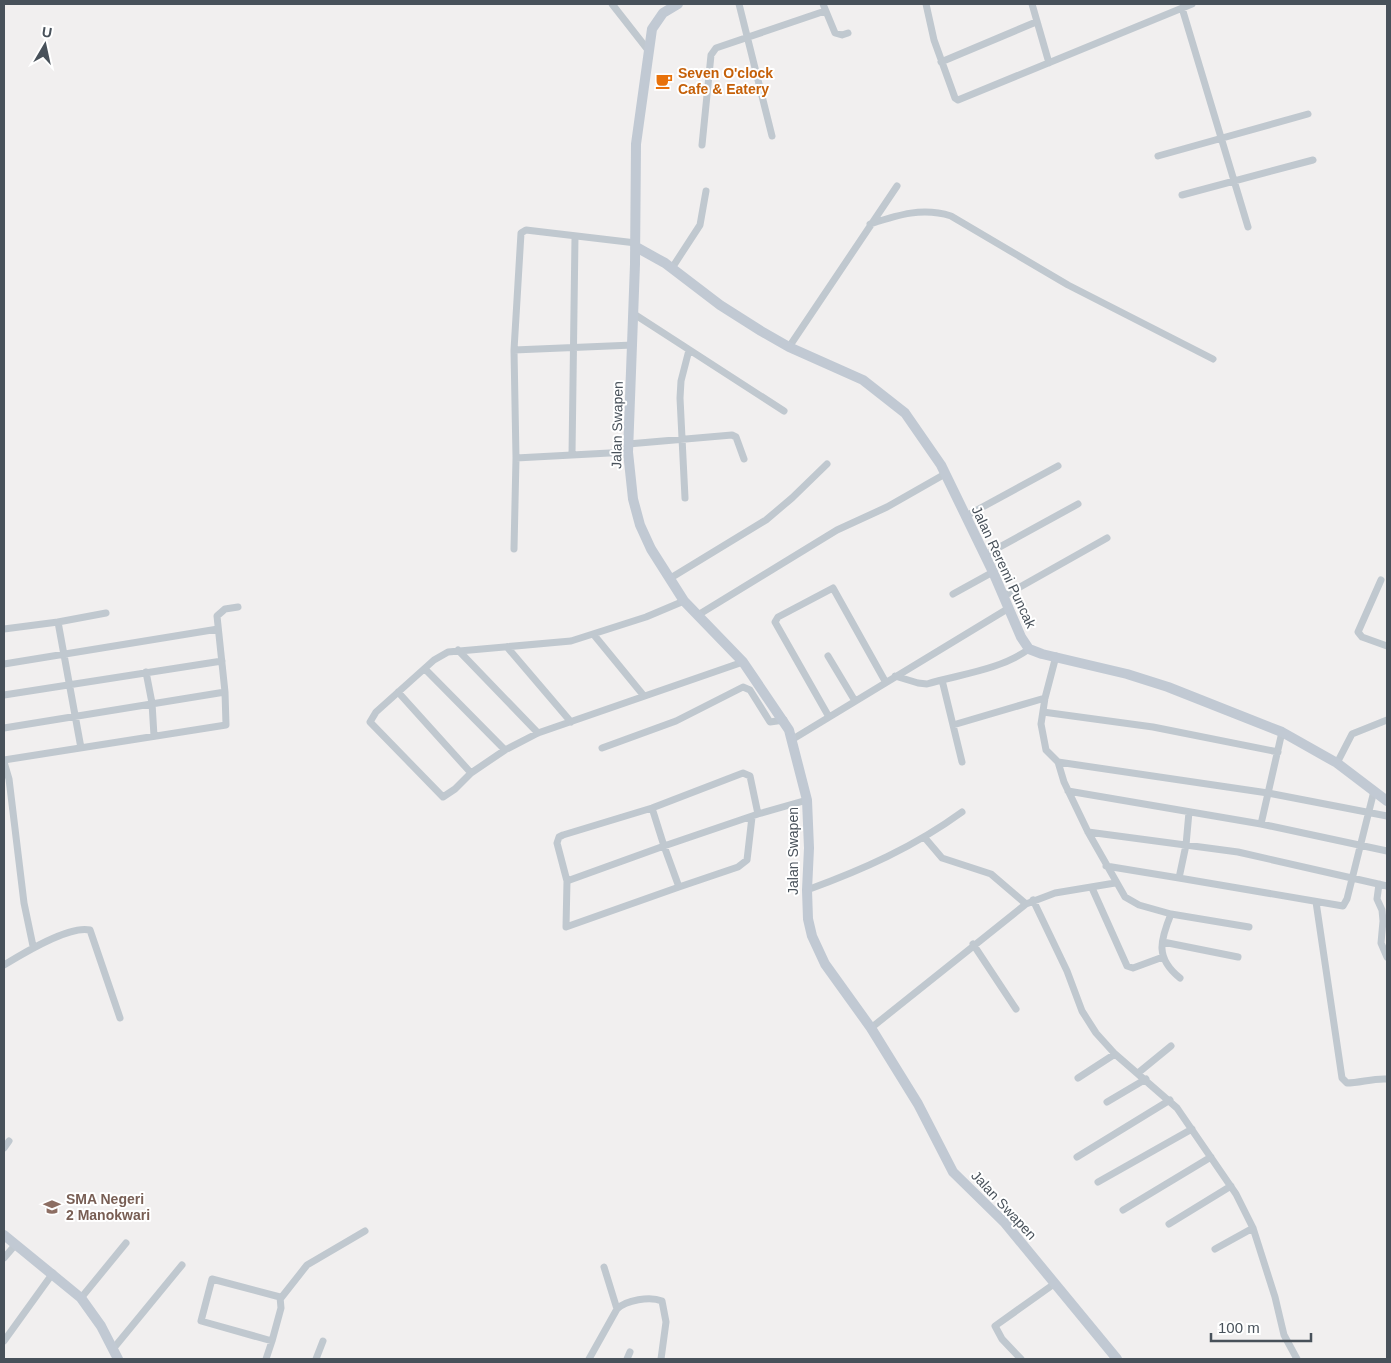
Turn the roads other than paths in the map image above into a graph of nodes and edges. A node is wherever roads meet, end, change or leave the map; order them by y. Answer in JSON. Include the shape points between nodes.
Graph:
{"nodes":[{"id":1,"x":612,"y":4,"type":"edge"},
{"id":2,"x":678,"y":4,"type":"edge"},
{"id":3,"x":739,"y":4,"type":"edge"},
{"id":4,"x":926,"y":4,"type":"edge"},
{"id":5,"x":1032,"y":4,"type":"edge"},
{"id":6,"x":1192,"y":4,"type":"edge"},
{"id":7,"x":824,"y":7,"type":"edge"},
{"id":8,"x":1182,"y":8,"type":"junction"},
{"id":9,"x":1036,"y":22,"type":"junction"},
{"id":10,"x":848,"y":32,"type":"dead end"},
{"id":11,"x":747,"y":39,"type":"junction"},
{"id":12,"x":648,"y":50,"type":"junction"},
{"id":13,"x":941,"y":62,"type":"junction"},
{"id":14,"x":1049,"y":63,"type":"junction"},
{"id":15,"x":1308,"y":114,"type":"dead end"},
{"id":16,"x":772,"y":136,"type":"dead end"},
{"id":17,"x":1221,"y":138,"type":"junction"},
{"id":18,"x":702,"y":145,"type":"dead end"},
{"id":19,"x":1158,"y":156,"type":"dead end"},
{"id":20,"x":1313,"y":160,"type":"dead end"},
{"id":21,"x":1234,"y":181,"type":"junction"},
{"id":22,"x":897,"y":186,"type":"dead end"},
{"id":23,"x":706,"y":191,"type":"dead end"},
{"id":24,"x":1182,"y":195,"type":"dead end"},
{"id":25,"x":870,"y":224,"type":"junction"},
{"id":26,"x":1248,"y":227,"type":"dead end"},
{"id":27,"x":575,"y":237,"type":"junction"},
{"id":28,"x":636,"y":245,"type":"junction"},
{"id":29,"x":655,"y":257,"type":"junction"},
{"id":30,"x":635,"y":264,"type":"junction"},
{"id":31,"x":672,"y":268,"type":"junction"},
{"id":32,"x":634,"y":314,"type":"junction"},
{"id":33,"x":633,"y":345,"type":"junction"},
{"id":34,"x":789,"y":347,"type":"junction"},
{"id":35,"x":573,"y":348,"type":"junction"},
{"id":36,"x":514,"y":350,"type":"junction"},
{"id":37,"x":689,"y":350,"type":"junction"},
{"id":38,"x":1213,"y":359,"type":"dead end"},
{"id":39,"x":784,"y":411,"type":"dead end"},
{"id":40,"x":682,"y":440,"type":"junction"},
{"id":41,"x":628,"y":448,"type":"junction"},
{"id":42,"x":572,"y":455,"type":"junction"},
{"id":43,"x":516,"y":458,"type":"junction"},
{"id":44,"x":744,"y":459,"type":"dead end"},
{"id":45,"x":826,"y":464,"type":"dead end"},
{"id":46,"x":1058,"y":466,"type":"dead end"},
{"id":47,"x":945,"y":474,"type":"junction"},
{"id":48,"x":685,"y":498,"type":"dead end"},
{"id":49,"x":1078,"y":504,"type":"dead end"},
{"id":50,"x":966,"y":516,"type":"junction"},
{"id":51,"x":1107,"y":538,"type":"dead end"},
{"id":52,"x":514,"y":549,"type":"dead end"},
{"id":53,"x":985,"y":555,"type":"junction"},
{"id":54,"x":993,"y":572,"type":"junction"},
{"id":55,"x":668,"y":578,"type":"junction"},
{"id":56,"x":1381,"y":580,"type":"dead end"},
{"id":57,"x":953,"y":594,"type":"dead end"},
{"id":58,"x":1004,"y":596,"type":"junction"},
{"id":59,"x":684,"y":600,"type":"junction"},
{"id":60,"x":238,"y":607,"type":"dead end"},
{"id":61,"x":1009,"y":608,"type":"junction"},
{"id":62,"x":106,"y":613,"type":"dead end"},
{"id":63,"x":698,"y":615,"type":"junction"},
{"id":64,"x":58,"y":622,"type":"junction"},
{"id":65,"x":218,"y":628,"type":"junction"},
{"id":66,"x":4,"y":629,"type":"edge"},
{"id":67,"x":594,"y":635,"type":"junction"},
{"id":68,"x":1387,"y":646,"type":"edge"},
{"id":69,"x":507,"y":647,"type":"junction"},
{"id":70,"x":1029,"y":649,"type":"junction"},
{"id":71,"x":458,"y":650,"type":"junction"},
{"id":72,"x":64,"y":654,"type":"junction"},
{"id":73,"x":828,"y":656,"type":"dead end"},
{"id":74,"x":1056,"y":656,"type":"junction"},
{"id":75,"x":222,"y":661,"type":"junction"},
{"id":76,"x":743,"y":662,"type":"junction"},
{"id":77,"x":4,"y":664,"type":"edge"},
{"id":78,"x":426,"y":670,"type":"junction"},
{"id":79,"x":146,"y":672,"type":"junction"},
{"id":80,"x":894,"y":676,"type":"junction"},
{"id":81,"x":942,"y":680,"type":"junction"},
{"id":82,"x":885,"y":681,"type":"junction"},
{"id":83,"x":70,"y":684,"type":"junction"},
{"id":84,"x":225,"y":692,"type":"junction"},
{"id":85,"x":398,"y":692,"type":"junction"},
{"id":86,"x":4,"y":695,"type":"edge"},
{"id":87,"x":644,"y":696,"type":"junction"},
{"id":88,"x":1045,"y":698,"type":"junction"},
{"id":89,"x":855,"y":702,"type":"junction"},
{"id":90,"x":152,"y":703,"type":"junction"},
{"id":91,"x":1043,"y":712,"type":"junction"},
{"id":92,"x":76,"y":715,"type":"junction"},
{"id":93,"x":829,"y":717,"type":"junction"},
{"id":94,"x":784,"y":720,"type":"junction"},
{"id":95,"x":1387,"y":720,"type":"edge"},
{"id":96,"x":571,"y":722,"type":"junction"},
{"id":97,"x":953,"y":725,"type":"junction"},
{"id":98,"x":4,"y":728,"type":"edge"},
{"id":99,"x":1282,"y":732,"type":"junction"},
{"id":100,"x":538,"y":733,"type":"junction"},
{"id":101,"x":154,"y":736,"type":"junction"},
{"id":102,"x":793,"y":738,"type":"junction"},
{"id":103,"x":81,"y":748,"type":"junction"},
{"id":104,"x":602,"y":748,"type":"dead end"},
{"id":105,"x":505,"y":750,"type":"junction"},
{"id":106,"x":1278,"y":752,"type":"junction"},
{"id":107,"x":4,"y":761,"type":"edge"},
{"id":108,"x":962,"y":762,"type":"dead end"},
{"id":109,"x":1058,"y":762,"type":"junction"},
{"id":110,"x":1337,"y":763,"type":"junction"},
{"id":111,"x":472,"y":773,"type":"junction"},
{"id":112,"x":1068,"y":791,"type":"junction"},
{"id":113,"x":1374,"y":791,"type":"junction"},
{"id":114,"x":1268,"y":793,"type":"junction"},
{"id":115,"x":807,"y":800,"type":"junction"},
{"id":116,"x":1387,"y":801,"type":"edge"},
{"id":117,"x":652,"y":808,"type":"junction"},
{"id":118,"x":962,"y":812,"type":"dead end"},
{"id":119,"x":1189,"y":812,"type":"junction"},
{"id":120,"x":1368,"y":813,"type":"junction"},
{"id":121,"x":755,"y":816,"type":"junction"},
{"id":122,"x":1387,"y":816,"type":"edge"},
{"id":123,"x":1261,"y":824,"type":"junction"},
{"id":124,"x":1088,"y":832,"type":"junction"},
{"id":125,"x":925,"y":838,"type":"junction"},
{"id":126,"x":1186,"y":845,"type":"junction"},
{"id":127,"x":1361,"y":845,"type":"junction"},
{"id":128,"x":664,"y":846,"type":"junction"},
{"id":129,"x":1387,"y":852,"type":"edge"},
{"id":130,"x":1106,"y":866,"type":"junction"},
{"id":131,"x":1179,"y":878,"type":"junction"},
{"id":132,"x":1352,"y":878,"type":"junction"},
{"id":133,"x":567,"y":881,"type":"junction"},
{"id":134,"x":1115,"y":883,"type":"junction"},
{"id":135,"x":1379,"y":884,"type":"junction"},
{"id":136,"x":1387,"y":886,"type":"edge"},
{"id":137,"x":679,"y":887,"type":"junction"},
{"id":138,"x":1092,"y":888,"type":"junction"},
{"id":139,"x":807,"y":890,"type":"junction"},
{"id":140,"x":1033,"y":900,"type":"junction"},
{"id":141,"x":1316,"y":902,"type":"junction"},
{"id":142,"x":1026,"y":904,"type":"junction"},
{"id":143,"x":1171,"y":914,"type":"junction"},
{"id":144,"x":1249,"y":927,"type":"dead end"},
{"id":145,"x":1163,"y":942,"type":"junction"},
{"id":146,"x":973,"y":944,"type":"junction"},
{"id":147,"x":33,"y":946,"type":"junction"},
{"id":148,"x":1163,"y":957,"type":"junction"},
{"id":149,"x":1387,"y":957,"type":"edge"},
{"id":150,"x":1238,"y":958,"type":"dead end"},
{"id":151,"x":4,"y":965,"type":"edge"},
{"id":152,"x":1180,"y":978,"type":"dead end"},
{"id":153,"x":1016,"y":1009,"type":"dead end"},
{"id":154,"x":120,"y":1018,"type":"dead end"},
{"id":155,"x":871,"y":1028,"type":"junction"},
{"id":156,"x":1171,"y":1046,"type":"dead end"},
{"id":157,"x":1115,"y":1054,"type":"junction"},
{"id":158,"x":1138,"y":1073,"type":"junction"},
{"id":159,"x":1078,"y":1078,"type":"dead end"},
{"id":160,"x":1146,"y":1079,"type":"junction"},
{"id":161,"x":1387,"y":1079,"type":"edge"},
{"id":162,"x":1170,"y":1100,"type":"junction"},
{"id":163,"x":1107,"y":1102,"type":"dead end"},
{"id":164,"x":1192,"y":1129,"type":"junction"},
{"id":165,"x":9,"y":1140,"type":"dead end"},
{"id":166,"x":4,"y":1148,"type":"edge"},
{"id":167,"x":1077,"y":1157,"type":"dead end"},
{"id":168,"x":1211,"y":1157,"type":"junction"},
{"id":169,"x":1098,"y":1182,"type":"dead end"},
{"id":170,"x":1231,"y":1186,"type":"junction"},
{"id":171,"x":1123,"y":1210,"type":"dead end"},
{"id":172,"x":1169,"y":1224,"type":"dead end"},
{"id":173,"x":1253,"y":1228,"type":"junction"},
{"id":174,"x":366,"y":1231,"type":"dead end"},
{"id":175,"x":4,"y":1235,"type":"edge"},
{"id":176,"x":126,"y":1243,"type":"dead end"},
{"id":177,"x":16,"y":1244,"type":"junction"},
{"id":178,"x":1214,"y":1249,"type":"dead end"},
{"id":179,"x":4,"y":1258,"type":"edge"},
{"id":180,"x":182,"y":1265,"type":"dead end"},
{"id":181,"x":604,"y":1268,"type":"dead end"},
{"id":182,"x":53,"y":1273,"type":"junction"},
{"id":183,"x":1054,"y":1284,"type":"junction"},
{"id":184,"x":81,"y":1298,"type":"junction"},
{"id":185,"x":281,"y":1298,"type":"junction"},
{"id":186,"x":617,"y":1309,"type":"junction"},
{"id":187,"x":4,"y":1341,"type":"edge"},
{"id":188,"x":272,"y":1341,"type":"junction"},
{"id":189,"x":323,"y":1341,"type":"dead end"},
{"id":190,"x":113,"y":1349,"type":"junction"},
{"id":191,"x":118,"y":1359,"type":"edge"},
{"id":192,"x":266,"y":1359,"type":"edge"},
{"id":193,"x":316,"y":1359,"type":"edge"},
{"id":194,"x":589,"y":1359,"type":"edge"},
{"id":195,"x":662,"y":1359,"type":"edge"},
{"id":196,"x":1021,"y":1359,"type":"edge"},
{"id":197,"x":1117,"y":1359,"type":"edge"},
{"id":198,"x":1297,"y":1359,"type":"edge"}],
"edges":[{"from":1,"to":12,"type":"street"},
{"from":2,"to":12,"type":"main road","via":[[657,19]]},
{"from":3,"to":11,"type":"street"},
{"from":4,"to":13,"type":"street"},
{"from":5,"to":9,"type":"street"},
{"from":6,"to":8,"type":"street"},
{"from":7,"to":10,"type":"street","via":[[835,33],[842,35]]},
{"from":7,"to":11,"type":"street"},
{"from":8,"to":14,"type":"street"},
{"from":8,"to":17,"type":"street"},
{"from":9,"to":13,"type":"street"},
{"from":9,"to":14,"type":"street"},
{"from":11,"to":16,"type":"street"},
{"from":11,"to":18,"type":"street","via":[[716,48],[711,55]]},
{"from":12,"to":28,"type":"main road","via":[[636,144]]},
{"from":13,"to":14,"type":"street","via":[[958,100]]},
{"from":15,"to":17,"type":"street"},
{"from":17,"to":19,"type":"street"},
{"from":17,"to":21,"type":"street"},
{"from":20,"to":21,"type":"street"},
{"from":21,"to":24,"type":"street"},
{"from":21,"to":26,"type":"street"},
{"from":22,"to":25,"type":"street"},
{"from":23,"to":31,"type":"street","via":[[700,225]]},
{"from":25,"to":34,"type":"street"},
{"from":25,"to":38,"type":"street","via":[[919,211],[951,216],[1068,285]]},
{"from":27,"to":28,"type":"street"},
{"from":27,"to":35,"type":"street"},
{"from":27,"to":36,"type":"street","via":[[526,230],[521,233]]},
{"from":28,"to":29,"type":"main road","name":"Jalan Reremi Puncak"},
{"from":28,"to":30,"type":"main road"},
{"from":29,"to":30,"type":"main road"},
{"from":29,"to":31,"type":"main road","name":"Jalan Reremi Puncak"},
{"from":30,"to":32,"type":"main road","name":"Jalan Swapen"},
{"from":31,"to":34,"type":"main road","name":"Jalan Reremi Puncak","via":[[720,304]]},
{"from":32,"to":33,"type":"main road","name":"Jalan Swapen"},
{"from":32,"to":37,"type":"street"},
{"from":33,"to":35,"type":"street"},
{"from":33,"to":41,"type":"main road","name":"Jalan Swapen"},
{"from":34,"to":47,"type":"main road","name":"Jalan Reremi Puncak","via":[[846,371],[886,396],[914,424]]},
{"from":35,"to":36,"type":"street"},
{"from":35,"to":42,"type":"street"},
{"from":36,"to":43,"type":"street"},
{"from":37,"to":39,"type":"street"},
{"from":37,"to":40,"type":"street","via":[[681,381]]},
{"from":40,"to":41,"type":"street"},
{"from":40,"to":44,"type":"street","via":[[734,436]]},
{"from":40,"to":48,"type":"street"},
{"from":41,"to":42,"type":"street"},
{"from":41,"to":55,"type":"main road","name":"Jalan Swapen","via":[[633,499],[640,525]]},
{"from":42,"to":43,"type":"street"},
{"from":43,"to":52,"type":"street"},
{"from":45,"to":55,"type":"street","via":[[766,520]]},
{"from":46,"to":50,"type":"street"},
{"from":47,"to":50,"type":"main road","name":"Jalan Reremi Puncak"},
{"from":47,"to":63,"type":"street","via":[[887,507],[837,530]]},
{"from":49,"to":53,"type":"street"},
{"from":50,"to":53,"type":"main road","name":"Jalan Reremi Puncak"},
{"from":51,"to":58,"type":"street"},
{"from":53,"to":54,"type":"main road","name":"Jalan Reremi Puncak"},
{"from":54,"to":57,"type":"street"},
{"from":54,"to":58,"type":"main road","name":"Jalan Reremi Puncak"},
{"from":55,"to":59,"type":"main road","name":"Jalan Swapen"},
{"from":56,"to":68,"type":"street","via":[[1358,632],[1362,637]]},
{"from":58,"to":61,"type":"main road","name":"Jalan Reremi Puncak"},
{"from":59,"to":63,"type":"main road","name":"Jalan Swapen"},
{"from":59,"to":67,"type":"street"},
{"from":60,"to":65,"type":"street","via":[[219,613]]},
{"from":61,"to":70,"type":"main road","name":"Jalan Reremi Puncak"},
{"from":61,"to":80,"type":"street"},
{"from":62,"to":64,"type":"street"},
{"from":63,"to":76,"type":"main road","name":"Jalan Swapen"},
{"from":64,"to":66,"type":"street"},
{"from":64,"to":72,"type":"street"},
{"from":65,"to":72,"type":"street"},
{"from":65,"to":75,"type":"street"},
{"from":67,"to":69,"type":"street"},
{"from":67,"to":87,"type":"street"},
{"from":69,"to":71,"type":"street"},
{"from":69,"to":96,"type":"street"},
{"from":70,"to":74,"type":"main road","name":"Jalan Reremi Puncak"},
{"from":70,"to":81,"type":"street","via":[[1005,662]]},
{"from":71,"to":78,"type":"street","via":[[440,656]]},
{"from":71,"to":100,"type":"street"},
{"from":72,"to":77,"type":"street"},
{"from":72,"to":83,"type":"street"},
{"from":73,"to":89,"type":"street"},
{"from":74,"to":88,"type":"street"},
{"from":74,"to":99,"type":"main road","name":"Jalan Reremi Puncak","via":[[1168,687]]},
{"from":75,"to":79,"type":"street"},
{"from":75,"to":84,"type":"street"},
{"from":76,"to":87,"type":"street"},
{"from":76,"to":94,"type":"main road","name":"Jalan Swapen"},
{"from":78,"to":85,"type":"street"},
{"from":78,"to":105,"type":"street"},
{"from":79,"to":83,"type":"street"},
{"from":79,"to":90,"type":"street"},
{"from":80,"to":81,"type":"street","via":[[923,684]]},
{"from":80,"to":82,"type":"street"},
{"from":81,"to":97,"type":"street"},
{"from":82,"to":89,"type":"street"},
{"from":82,"to":93,"type":"street","via":[[833,588],[778,617],[776,622]]},
{"from":83,"to":86,"type":"street"},
{"from":83,"to":92,"type":"street"},
{"from":84,"to":90,"type":"street"},
{"from":84,"to":101,"type":"street","via":[[226,725]]},
{"from":85,"to":111,"type":"street"},
{"from":85,"to":111,"type":"street","via":[[372,716],[372,725],[440,796],[447,795]]},
{"from":87,"to":96,"type":"street"},
{"from":88,"to":91,"type":"street"},
{"from":88,"to":97,"type":"street"},
{"from":89,"to":93,"type":"street"},
{"from":90,"to":92,"type":"street"},
{"from":90,"to":101,"type":"street"},
{"from":91,"to":106,"type":"street","via":[[1153,727]]},
{"from":91,"to":109,"type":"street","via":[[1041,730],[1044,743]]},
{"from":92,"to":98,"type":"street"},
{"from":92,"to":103,"type":"street"},
{"from":93,"to":102,"type":"street"},
{"from":94,"to":102,"type":"main road","name":"Jalan Swapen"},
{"from":94,"to":104,"type":"street","via":[[770,722],[750,690],[743,687],[676,721]]},
{"from":95,"to":110,"type":"street","via":[[1352,734]]},
{"from":96,"to":100,"type":"street"},
{"from":97,"to":108,"type":"street"},
{"from":99,"to":106,"type":"street"},
{"from":99,"to":110,"type":"main road","name":"Jalan Reremi Puncak"},
{"from":100,"to":105,"type":"street"},
{"from":101,"to":103,"type":"street"},
{"from":102,"to":115,"type":"main road","name":"Jalan Swapen"},
{"from":103,"to":107,"type":"street"},
{"from":105,"to":111,"type":"street"},
{"from":106,"to":114,"type":"street"},
{"from":107,"to":147,"type":"street"},
{"from":109,"to":112,"type":"street"},
{"from":109,"to":114,"type":"street"},
{"from":110,"to":113,"type":"main road","name":"Jalan Reremi Puncak"},
{"from":112,"to":119,"type":"street"},
{"from":112,"to":124,"type":"street"},
{"from":113,"to":116,"type":"main road","name":"Jalan Reremi Puncak"},
{"from":113,"to":120,"type":"street"},
{"from":114,"to":120,"type":"street"},
{"from":114,"to":123,"type":"street"},
{"from":115,"to":121,"type":"street"},
{"from":115,"to":139,"type":"main road","name":"Jalan Swapen"},
{"from":117,"to":121,"type":"street","via":[[746,773],[750,776]]},
{"from":117,"to":128,"type":"street"},
{"from":117,"to":133,"type":"street","via":[[559,837],[558,848]]},
{"from":118,"to":125,"type":"street"},
{"from":119,"to":123,"type":"street"},
{"from":119,"to":126,"type":"street"},
{"from":120,"to":122,"type":"street"},
{"from":120,"to":127,"type":"street"},
{"from":121,"to":128,"type":"street"},
{"from":121,"to":137,"type":"street","via":[[745,863]]},
{"from":123,"to":127,"type":"street"},
{"from":124,"to":126,"type":"street"},
{"from":124,"to":130,"type":"street"},
{"from":125,"to":139,"type":"street","via":[[874,865]]},
{"from":125,"to":142,"type":"street","via":[[942,858],[991,874]]},
{"from":126,"to":131,"type":"street"},
{"from":126,"to":132,"type":"street","via":[[1238,852]]},
{"from":127,"to":129,"type":"street"},
{"from":127,"to":132,"type":"street"},
{"from":128,"to":133,"type":"street"},
{"from":128,"to":137,"type":"street"},
{"from":130,"to":131,"type":"street"},
{"from":130,"to":134,"type":"street"},
{"from":131,"to":141,"type":"street"},
{"from":132,"to":135,"type":"street"},
{"from":132,"to":141,"type":"street","via":[[1348,900],[1343,906]]},
{"from":133,"to":137,"type":"street","via":[[567,927]]},
{"from":134,"to":138,"type":"street"},
{"from":134,"to":143,"type":"street","via":[[1132,902]]},
{"from":135,"to":136,"type":"street"},
{"from":135,"to":149,"type":"street","via":[[1377,899],[1382,910],[1382,943]]},
{"from":138,"to":140,"type":"street"},
{"from":138,"to":148,"type":"street","via":[[1127,966],[1133,968]]},
{"from":139,"to":155,"type":"main road","name":"Jalan Swapen","via":[[808,920],[817,949]]},
{"from":140,"to":142,"type":"street"},
{"from":140,"to":157,"type":"street","via":[[1082,1011]]},
{"from":141,"to":161,"type":"street","via":[[1342,1078],[1347,1083]]},
{"from":142,"to":146,"type":"street"},
{"from":143,"to":144,"type":"street"},
{"from":143,"to":145,"type":"street"},
{"from":145,"to":148,"type":"street"},
{"from":145,"to":150,"type":"street"},
{"from":146,"to":153,"type":"street"},
{"from":146,"to":155,"type":"street"},
{"from":147,"to":151,"type":"street"},
{"from":147,"to":154,"type":"street","via":[[90,930]]},
{"from":148,"to":152,"type":"street","via":[[1169,969]]},
{"from":155,"to":183,"type":"main road","name":"Jalan Swapen","via":[[918,1104],[954,1172],[1005,1223]]},
{"from":156,"to":158,"type":"street"},
{"from":157,"to":158,"type":"street"},
{"from":157,"to":159,"type":"street"},
{"from":158,"to":160,"type":"street"},
{"from":160,"to":162,"type":"street"},
{"from":160,"to":163,"type":"street"},
{"from":162,"to":164,"type":"street"},
{"from":162,"to":167,"type":"street"},
{"from":164,"to":168,"type":"street"},
{"from":164,"to":169,"type":"street"},
{"from":165,"to":166,"type":"street"},
{"from":168,"to":170,"type":"street"},
{"from":168,"to":171,"type":"street"},
{"from":170,"to":172,"type":"street"},
{"from":170,"to":173,"type":"street"},
{"from":173,"to":178,"type":"street"},
{"from":173,"to":198,"type":"street","via":[[1284,1335]]},
{"from":174,"to":185,"type":"street","via":[[307,1265]]},
{"from":175,"to":177,"type":"main road"},
{"from":176,"to":184,"type":"street"},
{"from":177,"to":179,"type":"street"},
{"from":177,"to":182,"type":"main road"},
{"from":180,"to":190,"type":"street"},
{"from":181,"to":186,"type":"street"},
{"from":182,"to":184,"type":"main road"},
{"from":182,"to":187,"type":"street"},
{"from":183,"to":196,"type":"street","via":[[996,1326],[1002,1339]]},
{"from":183,"to":197,"type":"main road","name":"Jalan Swapen"},
{"from":184,"to":190,"type":"main road"},
{"from":185,"to":188,"type":"street"},
{"from":185,"to":188,"type":"street","via":[[212,1279],[201,1320]]},
{"from":186,"to":194,"type":"street"},
{"from":186,"to":195,"type":"street","via":[[641,1300],[662,1301],[666,1322]]},
{"from":188,"to":192,"type":"street"},
{"from":189,"to":193,"type":"street"},
{"from":190,"to":191,"type":"main road"}]}
